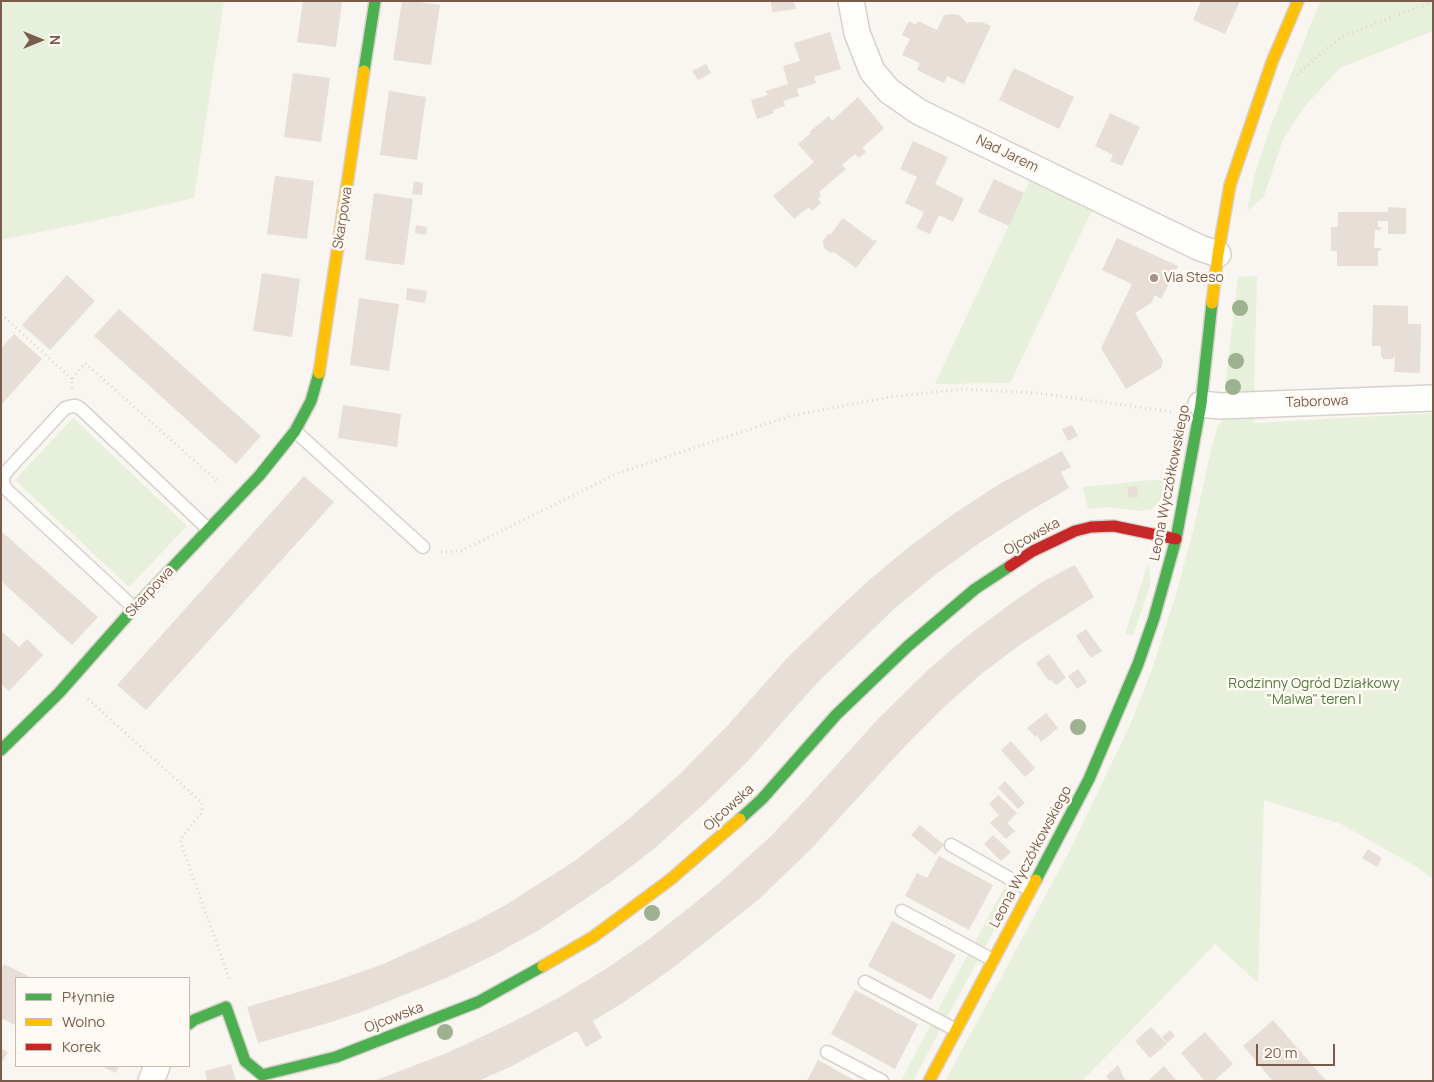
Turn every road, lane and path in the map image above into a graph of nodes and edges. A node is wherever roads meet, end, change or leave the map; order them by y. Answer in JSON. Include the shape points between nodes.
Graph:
{"nodes":[{"id":1,"x":375,"y":1,"type":"edge"},
{"id":2,"x":851,"y":1,"type":"edge"},
{"id":3,"x":1298,"y":1,"type":"edge"},
{"id":4,"x":1433,"y":3,"type":"edge"},
{"id":5,"x":1294,"y":79,"type":"dead end"},
{"id":6,"x":1218,"y":254,"type":"junction"},
{"id":7,"x":1,"y":314,"type":"edge"},
{"id":8,"x":1433,"y":398,"type":"edge"},
{"id":9,"x":1191,"y":409,"type":"junction"},
{"id":10,"x":295,"y":431,"type":"junction"},
{"id":11,"x":237,"y":499,"type":"junction"},
{"id":12,"x":208,"y":529,"type":"junction"},
{"id":13,"x":1176,"y":539,"type":"junction"},
{"id":14,"x":424,"y":547,"type":"joint"},
{"id":15,"x":134,"y":608,"type":"junction"},
{"id":16,"x":69,"y":682,"type":"junction"},
{"id":17,"x":1,"y":750,"type":"edge"},
{"id":18,"x":951,"y":845,"type":"dead end"},
{"id":19,"x":1030,"y":890,"type":"junction"},
{"id":20,"x":902,"y":911,"type":"dead end"},
{"id":21,"x":994,"y":960,"type":"junction"},
{"id":22,"x":865,"y":982,"type":"dead end"},
{"id":23,"x":226,"y":1007,"type":"junction"},
{"id":24,"x":190,"y":1023,"type":"edge"},
{"id":25,"x":956,"y":1030,"type":"junction"},
{"id":26,"x":827,"y":1052,"type":"dead end"},
{"id":27,"x":157,"y":1067,"type":"edge"},
{"id":28,"x":151,"y":1081,"type":"edge"},
{"id":29,"x":882,"y":1081,"type":"edge"},
{"id":30,"x":929,"y":1081,"type":"edge"}],
"edges":[{"from":1,"to":10,"type":"street","name":"Skarpowa","via":[[318,377]]},
{"from":2,"to":6,"type":"street","name":"Nad Jarem","via":[[857,33],[872,71],[889,91],[919,112]]},
{"from":3,"to":6,"type":"street","name":"Leona Wyczółkowskiego","via":[[1272,62],[1230,185]]},
{"from":4,"to":5,"type":"path","via":[[1406,10],[1342,37]]},
{"from":6,"to":9,"type":"street","name":"Leona Wyczółkowskiego"},
{"from":7,"to":11,"type":"path","via":[[72,379],[85,364]]},
{"from":8,"to":9,"type":"street","name":"Taborowa"},
{"from":9,"to":13,"type":"street","name":"Leona Wyczółkowskiego"},
{"from":9,"to":14,"type":"path","via":[[1150,408],[1037,392],[963,389],[890,397],[790,416],[618,473],[461,551],[436,553]]},
{"from":10,"to":11,"type":"street","name":"Skarpowa"},
{"from":10,"to":14,"type":"lane"},
{"from":11,"to":12,"type":"street","name":"Skarpowa"},
{"from":12,"to":15,"type":"street","name":"Skarpowa"},
{"from":12,"to":15,"type":"lane","via":[[81,409],[76,406],[65,408],[7,471],[3,484]]},
{"from":13,"to":19,"type":"street","name":"Leona Wyczółkowskiego","via":[[1154,618],[1121,705],[1089,779]]},
{"from":13,"to":23,"type":"street","name":"Ojcowska","via":[[1114,526],[1091,527],[1033,551],[975,589],[908,646],[836,715],[762,799],[671,879],[593,937],[478,1002],[336,1057],[262,1075],[245,1061]]},
{"from":15,"to":16,"type":"street","name":"Skarpowa"},
{"from":16,"to":17,"type":"street","name":"Skarpowa"},
{"from":16,"to":23,"type":"path","via":[[202,803],[202,812],[180,840],[237,1000]]},
{"from":18,"to":19,"type":"lane"},
{"from":19,"to":21,"type":"street","name":"Leona Wyczółkowskiego"},
{"from":20,"to":21,"type":"lane"},
{"from":21,"to":25,"type":"street","name":"Leona Wyczółkowskiego"},
{"from":22,"to":25,"type":"lane"},
{"from":23,"to":24,"type":"street"},
{"from":25,"to":30,"type":"street","name":"Leona Wyczółkowskiego"},
{"from":26,"to":29,"type":"lane"},
{"from":27,"to":28,"type":"street"}]}
